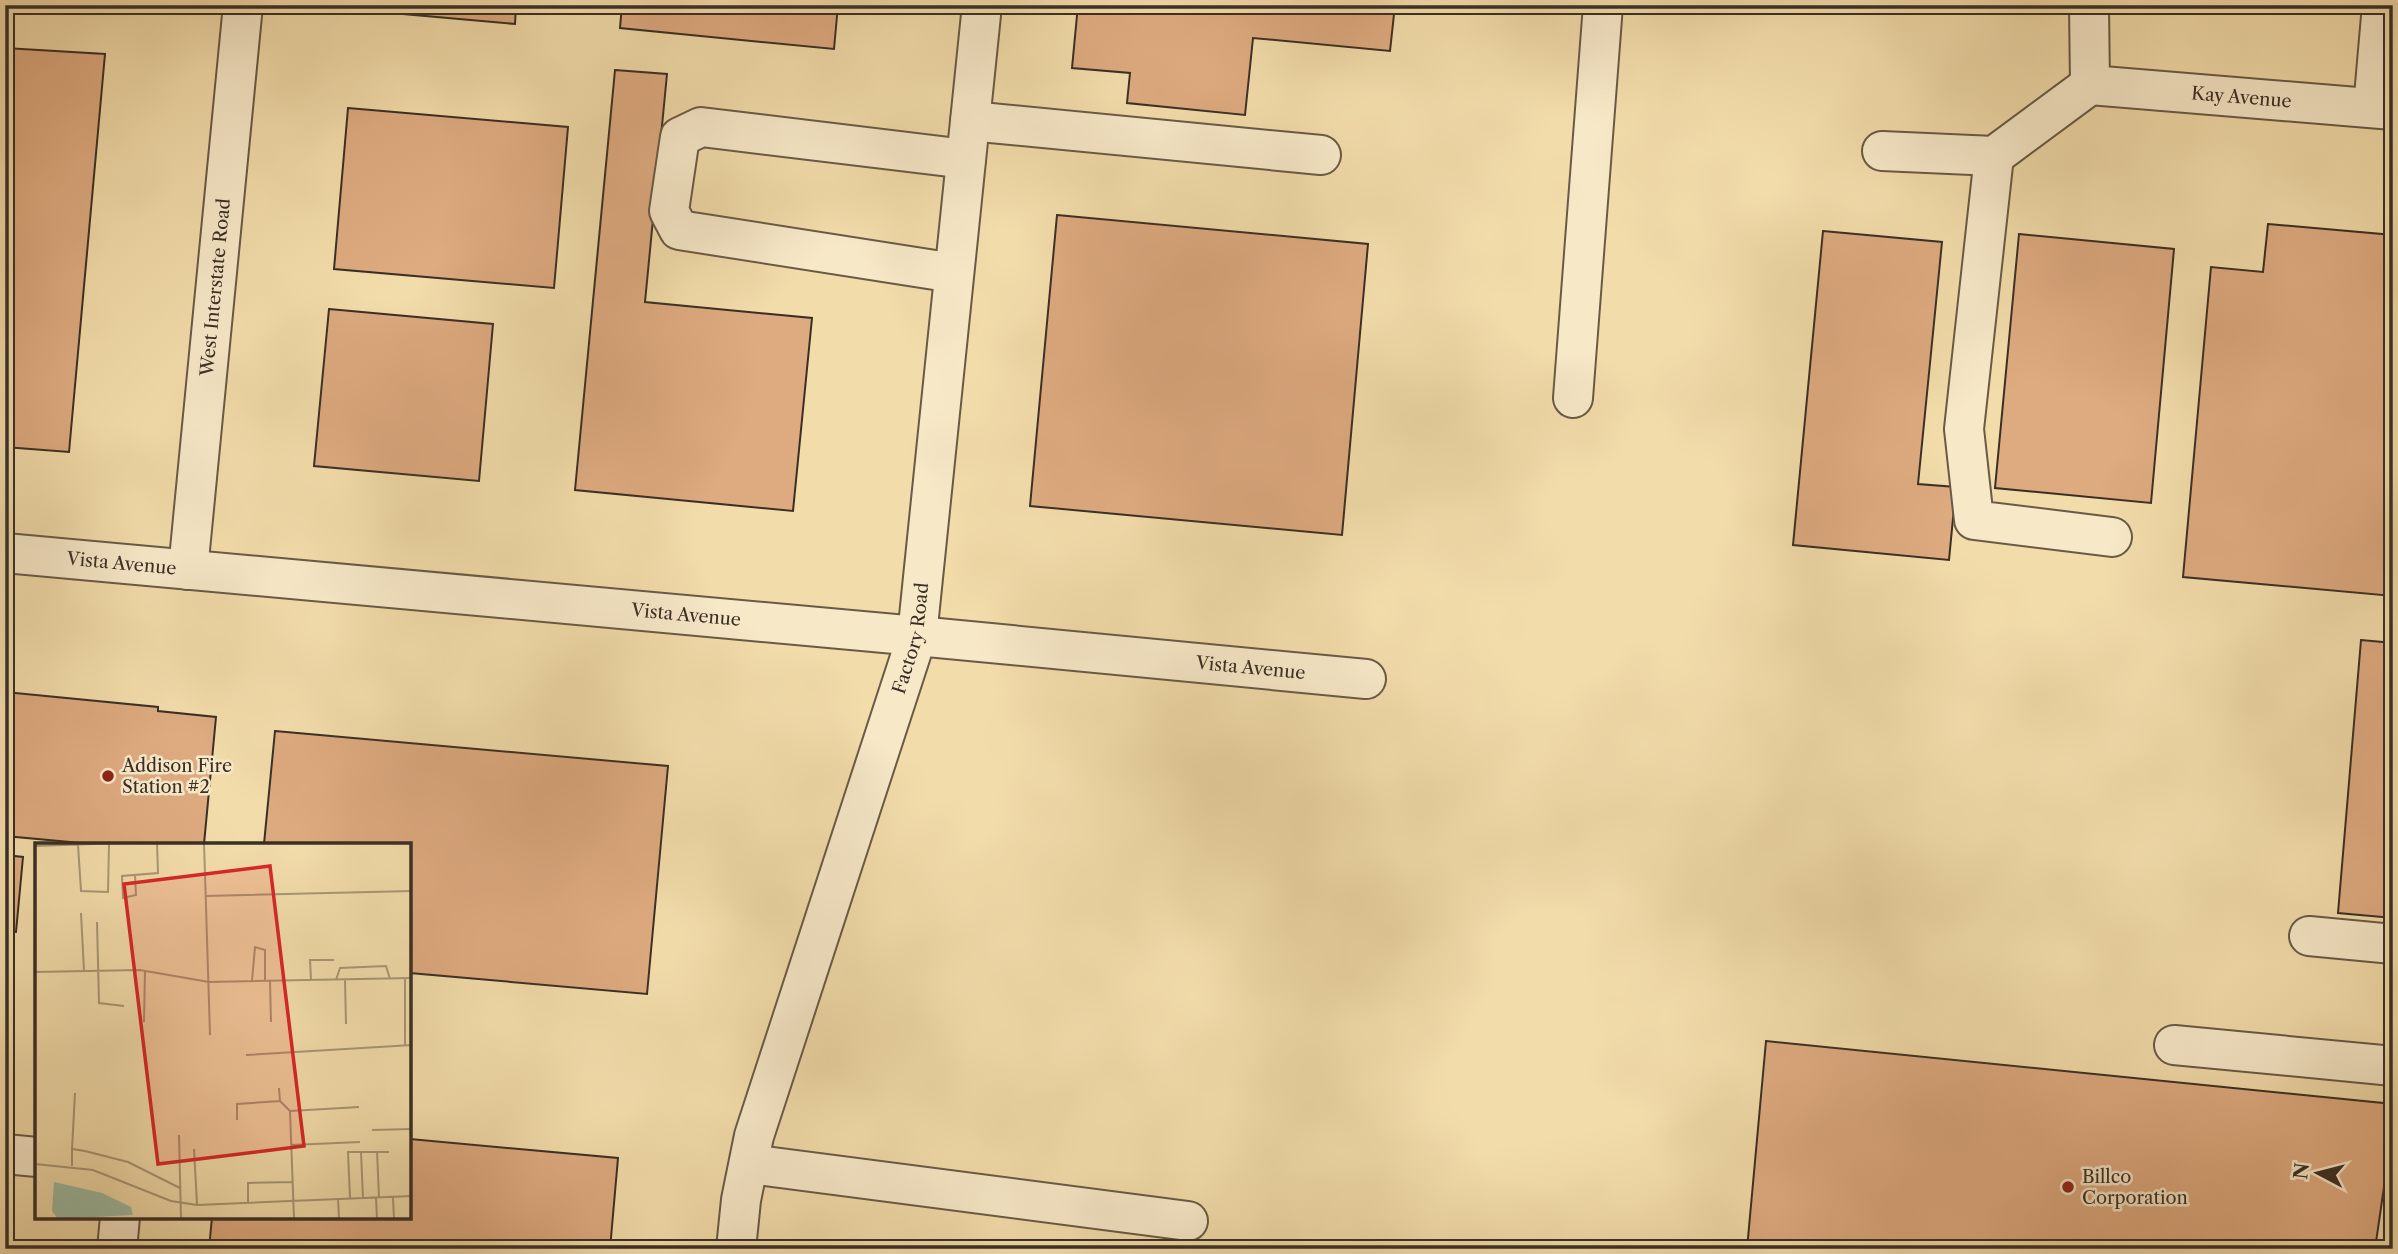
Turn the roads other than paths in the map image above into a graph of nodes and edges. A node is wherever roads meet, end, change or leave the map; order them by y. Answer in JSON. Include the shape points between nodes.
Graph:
{"nodes":[{"id":1,"x":243,"y":5,"type":"edge"},
{"id":2,"x":982,"y":5,"type":"edge"},
{"id":3,"x":1603,"y":5,"type":"edge"},
{"id":4,"x":2089,"y":5,"type":"edge"},
{"id":5,"x":2382,"y":5,"type":"edge"},
{"id":6,"x":2090,"y":85,"type":"junction"},
{"id":7,"x":2383,"y":109,"type":"edge"},
{"id":8,"x":970,"y":121,"type":"junction"},
{"id":9,"x":1882,"y":151,"type":"dead end"},
{"id":10,"x":1321,"y":155,"type":"dead end"},
{"id":11,"x":1994,"y":156,"type":"junction"},
{"id":12,"x":966,"y":159,"type":"junction"},
{"id":13,"x":954,"y":273,"type":"junction"},
{"id":14,"x":1573,"y":398,"type":"dead end"},
{"id":15,"x":2112,"y":537,"type":"dead end"},
{"id":16,"x":5,"y":553,"type":"edge"},
{"id":17,"x":187,"y":570,"type":"junction"},
{"id":18,"x":917,"y":636,"type":"junction"},
{"id":19,"x":1366,"y":680,"type":"dead end"},
{"id":20,"x":2309,"y":936,"type":"dead end"},
{"id":21,"x":2393,"y":944,"type":"edge"},
{"id":22,"x":2174,"y":1045,"type":"dead end"},
{"id":23,"x":2393,"y":1066,"type":"edge"},
{"id":24,"x":5,"y":1154,"type":"edge"},
{"id":25,"x":35,"y":1157,"type":"edge"},
{"id":26,"x":749,"y":1164,"type":"junction"},
{"id":27,"x":120,"y":1219,"type":"edge"},
{"id":28,"x":1188,"y":1221,"type":"dead end"},
{"id":29,"x":117,"y":1249,"type":"edge"},
{"id":30,"x":736,"y":1249,"type":"edge"}],
"edges":[{"from":1,"to":17,"type":"street","name":"West Interstate Road"},
{"from":2,"to":8,"type":"street","name":"Factory Road"},
{"from":3,"to":14,"type":"street"},
{"from":4,"to":6,"type":"street"},
{"from":5,"to":7,"type":"street"},
{"from":6,"to":7,"type":"street","name":"Kay Avenue"},
{"from":6,"to":11,"type":"street"},
{"from":8,"to":10,"type":"street"},
{"from":8,"to":12,"type":"street","name":"Factory Road"},
{"from":9,"to":11,"type":"street"},
{"from":11,"to":15,"type":"street","via":[[1964,429],[1974,520]]},
{"from":12,"to":13,"type":"street","name":"Factory Road"},
{"from":12,"to":13,"type":"street","via":[[701,127],[680,137],[670,211],[679,230]]},
{"from":13,"to":18,"type":"street","name":"Factory Road"},
{"from":16,"to":17,"type":"street","name":"Vista Avenue"},
{"from":17,"to":18,"type":"street","name":"Vista Avenue"},
{"from":18,"to":19,"type":"street","name":"Vista Avenue"},
{"from":18,"to":26,"type":"street","name":"Factory Road","via":[[754,1136]]},
{"from":20,"to":21,"type":"street"},
{"from":22,"to":23,"type":"street"},
{"from":24,"to":25,"type":"street"},
{"from":26,"to":28,"type":"street"},
{"from":26,"to":30,"type":"street","name":"Factory Road"},
{"from":27,"to":29,"type":"street"}]}
